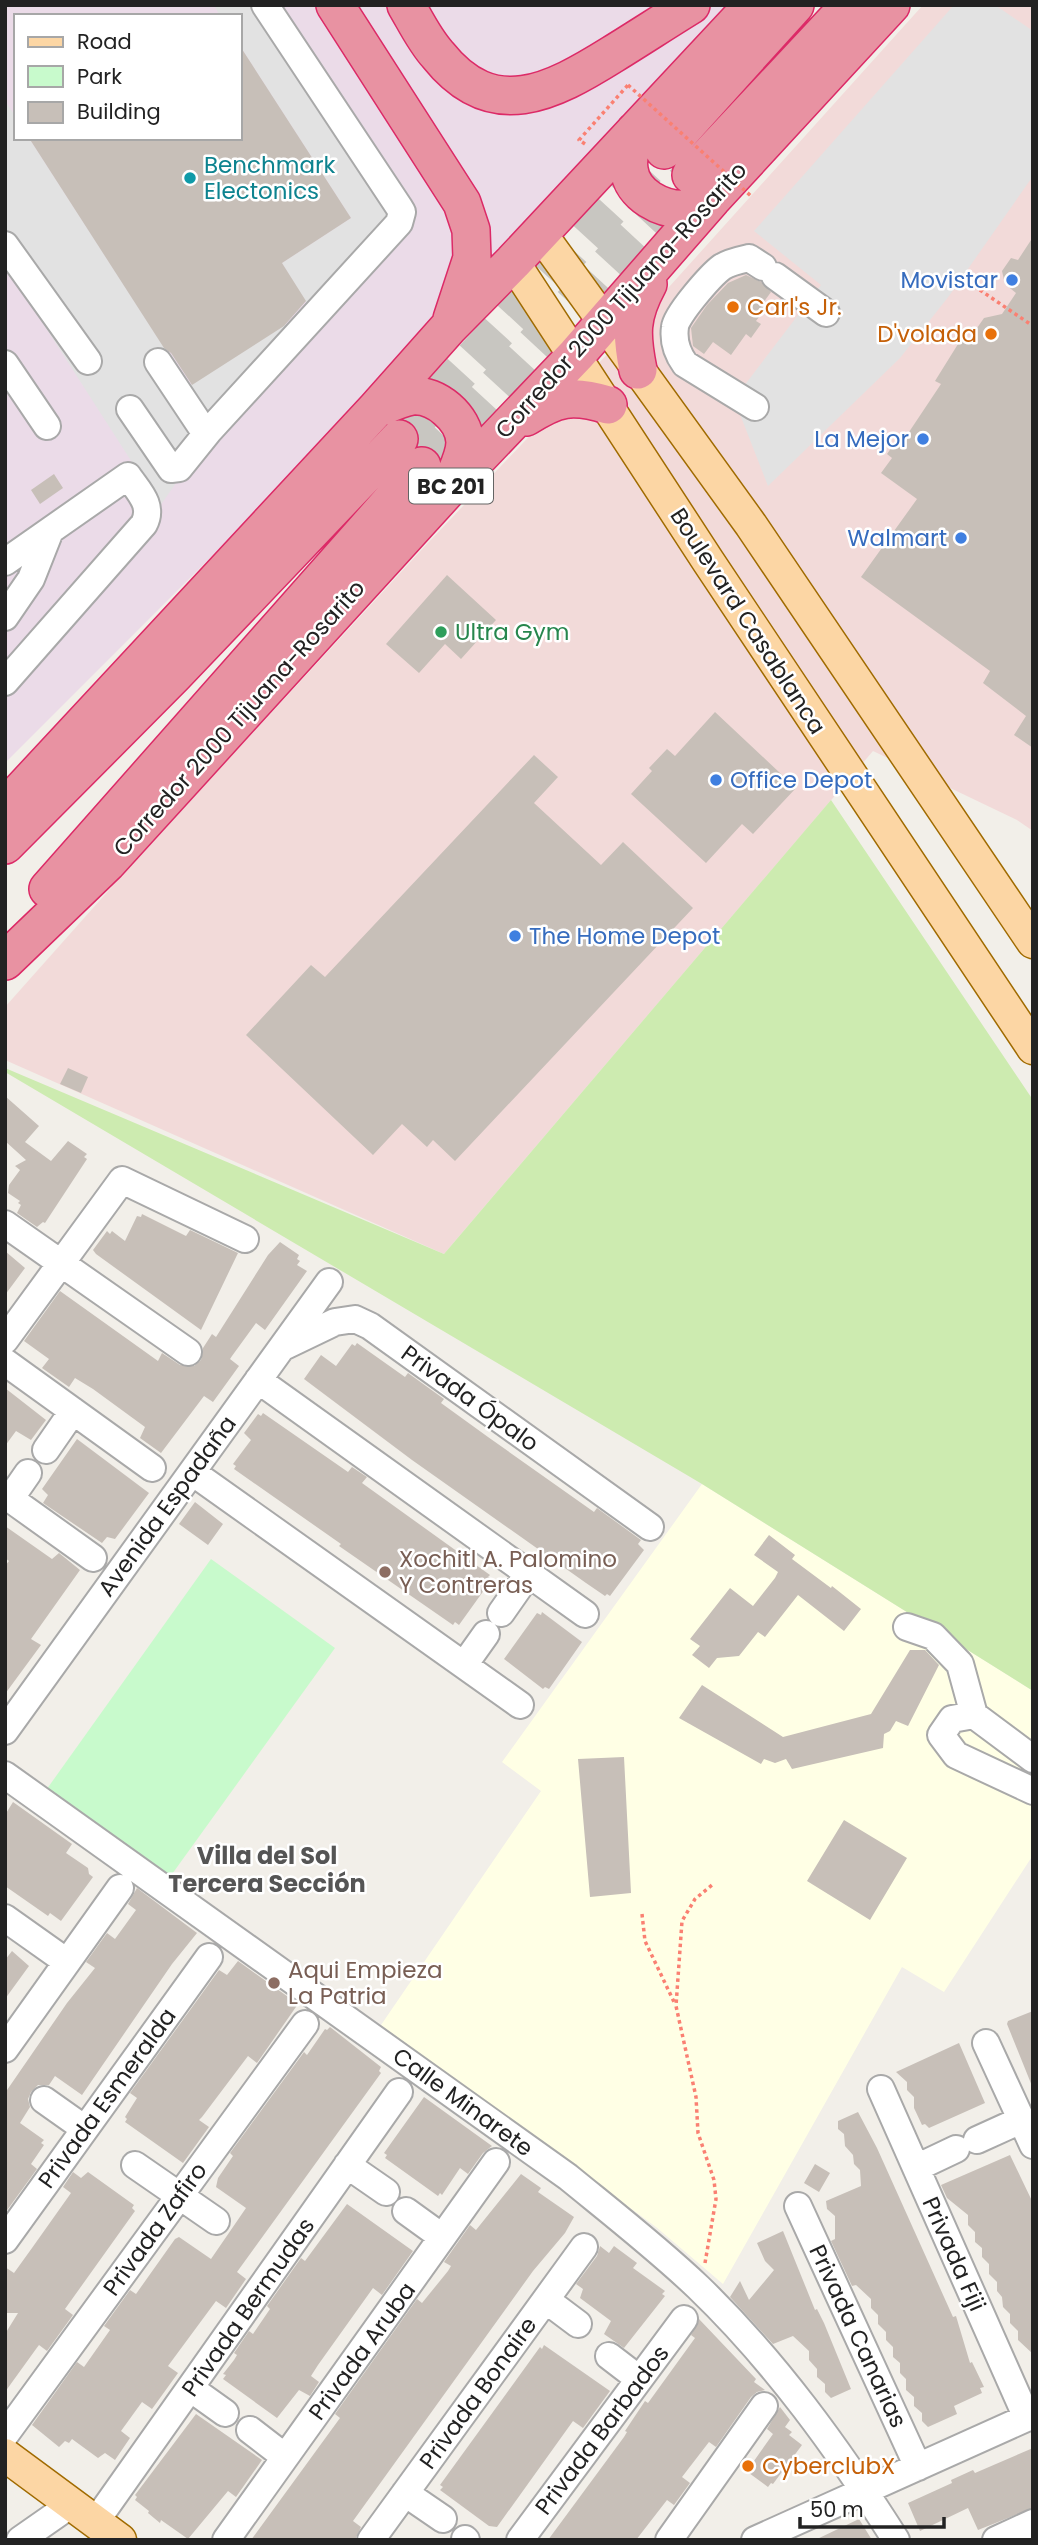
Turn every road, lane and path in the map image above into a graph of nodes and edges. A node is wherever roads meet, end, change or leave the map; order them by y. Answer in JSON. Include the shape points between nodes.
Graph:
{"nodes":[{"id":1,"x":265,"y":5,"type":"edge"},
{"id":2,"x":335,"y":5,"type":"edge"},
{"id":3,"x":406,"y":5,"type":"edge"},
{"id":4,"x":691,"y":5,"type":"edge"},
{"id":5,"x":753,"y":5,"type":"edge"},
{"id":6,"x":794,"y":5,"type":"edge"},
{"id":7,"x":850,"y":5,"type":"edge"},
{"id":8,"x":891,"y":5,"type":"edge"},
{"id":9,"x":655,"y":17,"type":"edge"},
{"id":10,"x":593,"y":135,"type":"dead end"},
{"id":11,"x":649,"y":141,"type":"junction"},
{"id":12,"x":702,"y":187,"type":"junction"},
{"id":13,"x":751,"y":196,"type":"dead end"},
{"id":14,"x":540,"y":233,"type":"junction"},
{"id":15,"x":5,"y":245,"type":"edge"},
{"id":16,"x":665,"y":255,"type":"junction"},
{"id":17,"x":513,"y":262,"type":"junction"},
{"id":18,"x":974,"y":286,"type":"dead end"},
{"id":19,"x":826,"y":313,"type":"dead end"},
{"id":20,"x":604,"y":323,"type":"junction"},
{"id":21,"x":1033,"y":326,"type":"edge"},
{"id":22,"x":449,"y":327,"type":"junction"},
{"id":23,"x":576,"y":355,"type":"junction"},
{"id":24,"x":89,"y":361,"type":"dead end"},
{"id":25,"x":158,"y":362,"type":"dead end"},
{"id":26,"x":5,"y":364,"type":"edge"},
{"id":27,"x":638,"y":370,"type":"junction"},
{"id":28,"x":608,"y":405,"type":"junction"},
{"id":29,"x":755,"y":407,"type":"dead end"},
{"id":30,"x":130,"y":409,"type":"dead end"},
{"id":31,"x":376,"y":409,"type":"junction"},
{"id":32,"x":47,"y":426,"type":"dead end"},
{"id":33,"x":208,"y":432,"type":"junction"},
{"id":34,"x":502,"y":432,"type":"junction"},
{"id":35,"x":424,"y":464,"type":"junction"},
{"id":36,"x":50,"y":531,"type":"junction"},
{"id":37,"x":5,"y":562,"type":"edge"},
{"id":38,"x":5,"y":617,"type":"edge"},
{"id":39,"x":5,"y":682,"type":"edge"},
{"id":40,"x":5,"y":806,"type":"edge"},
{"id":41,"x":5,"y":845,"type":"edge"},
{"id":42,"x":107,"y":863,"type":"junction"},
{"id":43,"x":5,"y":937,"type":"edge"},
{"id":44,"x":1033,"y":942,"type":"edge"},
{"id":45,"x":5,"y":961,"type":"edge"},
{"id":46,"x":5,"y":976,"type":"edge"},
{"id":47,"x":1033,"y":1048,"type":"edge"},
{"id":48,"x":5,"y":1224,"type":"edge"},
{"id":49,"x":245,"y":1239,"type":"dead end"},
{"id":50,"x":61,"y":1263,"type":"junction"},
{"id":51,"x":329,"y":1282,"type":"dead end"},
{"id":52,"x":5,"y":1340,"type":"edge"},
{"id":53,"x":280,"y":1349,"type":"junction"},
{"id":54,"x":188,"y":1352,"type":"dead end"},
{"id":55,"x":5,"y":1362,"type":"edge"},
{"id":56,"x":258,"y":1380,"type":"junction"},
{"id":57,"x":73,"y":1411,"type":"junction"},
{"id":58,"x":46,"y":1450,"type":"dead end"},
{"id":59,"x":152,"y":1468,"type":"dead end"},
{"id":60,"x":192,"y":1472,"type":"junction"},
{"id":61,"x":28,"y":1474,"type":"dead end"},
{"id":62,"x":8,"y":1497,"type":"edge"},
{"id":63,"x":650,"y":1527,"type":"dead end"},
{"id":64,"x":93,"y":1558,"type":"dead end"},
{"id":65,"x":529,"y":1573,"type":"junction"},
{"id":66,"x":585,"y":1614,"type":"dead end"},
{"id":67,"x":907,"y":1627,"type":"dead end"},
{"id":68,"x":464,"y":1665,"type":"junction"},
{"id":69,"x":520,"y":1706,"type":"dead end"},
{"id":70,"x":974,"y":1715,"type":"junction"},
{"id":71,"x":5,"y":1731,"type":"edge"},
{"id":72,"x":1033,"y":1759,"type":"edge"},
{"id":73,"x":5,"y":1775,"type":"edge"},
{"id":74,"x":1033,"y":1791,"type":"edge"},
{"id":75,"x":712,"y":1885,"type":"dead end"},
{"id":76,"x":120,"y":1888,"type":"dead end"},
{"id":77,"x":642,"y":1914,"type":"dead end"},
{"id":78,"x":5,"y":1918,"type":"edge"},
{"id":79,"x":209,"y":1957,"type":"dead end"},
{"id":80,"x":67,"y":1962,"type":"junction"},
{"id":81,"x":676,"y":2006,"type":"junction"},
{"id":82,"x":305,"y":2024,"type":"dead end"},
{"id":83,"x":986,"y":2043,"type":"dead end"},
{"id":84,"x":5,"y":2049,"type":"edge"},
{"id":85,"x":881,"y":2089,"type":"dead end"},
{"id":86,"x":399,"y":2092,"type":"dead end"},
{"id":87,"x":44,"y":2100,"type":"dead end"},
{"id":88,"x":1021,"y":2120,"type":"junction"},
{"id":89,"x":85,"y":2129,"type":"junction"},
{"id":90,"x":1033,"y":2146,"type":"edge"},
{"id":91,"x":496,"y":2162,"type":"dead end"},
{"id":92,"x":135,"y":2165,"type":"dead end"},
{"id":93,"x":347,"y":2165,"type":"junction"},
{"id":94,"x":916,"y":2168,"type":"junction"},
{"id":95,"x":386,"y":2192,"type":"dead end"},
{"id":96,"x":179,"y":2197,"type":"junction"},
{"id":97,"x":798,"y":2206,"type":"dead end"},
{"id":98,"x":406,"y":2211,"type":"dead end"},
{"id":99,"x":216,"y":2221,"type":"dead end"},
{"id":100,"x":442,"y":2237,"type":"junction"},
{"id":101,"x":5,"y":2240,"type":"edge"},
{"id":102,"x":584,"y":2246,"type":"dead end"},
{"id":103,"x":700,"y":2289,"type":"junction"},
{"id":104,"x":546,"y":2300,"type":"junction"},
{"id":105,"x":684,"y":2319,"type":"dead end"},
{"id":106,"x":578,"y":2324,"type":"dead end"},
{"id":107,"x":609,"y":2356,"type":"dead end"},
{"id":108,"x":639,"y":2379,"type":"junction"},
{"id":109,"x":190,"y":2388,"type":"junction"},
{"id":110,"x":764,"y":2406,"type":"dead end"},
{"id":111,"x":225,"y":2413,"type":"dead end"},
{"id":112,"x":1030,"y":2417,"type":"edge"},
{"id":113,"x":250,"y":2430,"type":"dead end"},
{"id":114,"x":5,"y":2435,"type":"edge"},
{"id":115,"x":5,"y":2455,"type":"edge"},
{"id":116,"x":285,"y":2457,"type":"junction"},
{"id":117,"x":918,"y":2466,"type":"junction"},
{"id":118,"x":864,"y":2490,"type":"junction"},
{"id":119,"x":405,"y":2493,"type":"junction"},
{"id":120,"x":443,"y":2519,"type":"dead end"},
{"id":121,"x":96,"y":2521,"type":"edge"},
{"id":122,"x":1026,"y":2531,"type":"edge"},
{"id":123,"x":20,"y":2540,"type":"edge"},
{"id":124,"x":226,"y":2540,"type":"edge"},
{"id":125,"x":371,"y":2540,"type":"edge"},
{"id":126,"x":520,"y":2540,"type":"edge"},
{"id":127,"x":669,"y":2540,"type":"edge"},
{"id":128,"x":755,"y":2540,"type":"edge"},
{"id":129,"x":896,"y":2540,"type":"edge"},
{"id":130,"x":996,"y":2540,"type":"edge"}],
"edges":[{"from":1,"to":33,"type":"street","via":[[402,217]]},
{"from":2,"to":22,"type":"highway","via":[[462,204],[471,230],[472,258]]},
{"from":3,"to":9,"type":"highway","via":[[438,55],[463,80],[497,96],[529,95],[571,80]]},
{"from":4,"to":9,"type":"highway"},
{"from":5,"to":11,"type":"highway"},
{"from":6,"to":11,"type":"highway"},
{"from":7,"to":12,"type":"highway"},
{"from":8,"to":12,"type":"highway","name":"Corredor 2000 Tijuana-Rosarito","number":"BC 201"},
{"from":10,"to":13,"type":"path","bridge":true,"via":[[584,145],[579,140],[628,85]]},
{"from":11,"to":12,"type":"highway","via":[[630,153],[629,171],[638,189],[653,202],[690,209]]},
{"from":11,"to":14,"type":"highway"},
{"from":12,"to":16,"type":"highway","name":"Corredor 2000 Tijuana-Rosarito","number":"BC 201"},
{"from":14,"to":17,"type":"highway"},
{"from":14,"to":20,"type":"main road"},
{"from":15,"to":24,"type":"street"},
{"from":16,"to":20,"type":"highway","name":"Corredor 2000 Tijuana-Rosarito","number":"BC 201"},
{"from":16,"to":27,"type":"highway","via":[[634,317],[632,338]]},
{"from":17,"to":22,"type":"highway"},
{"from":17,"to":23,"type":"main road","name":"Boulevard Casablanca"},
{"from":18,"to":21,"type":"path"},
{"from":19,"to":29,"type":"street","via":[[749,258],[722,267],[708,280],[675,324],[678,354],[685,364]]},
{"from":20,"to":23,"type":"highway","name":"Corredor 2000 Tijuana-Rosarito","number":"BC 201"},
{"from":20,"to":27,"type":"main road"},
{"from":22,"to":31,"type":"highway"},
{"from":23,"to":28,"type":"main road","name":"Boulevard Casablanca"},
{"from":23,"to":34,"type":"highway","name":"Corredor 2000 Tijuana-Rosarito","number":"BC 201"},
{"from":25,"to":33,"type":"street"},
{"from":26,"to":32,"type":"street"},
{"from":27,"to":44,"type":"main road","via":[[756,533]]},
{"from":28,"to":34,"type":"highway","via":[[566,398],[546,404]]},
{"from":28,"to":47,"type":"main road","name":"Boulevard Casablanca"},
{"from":30,"to":33,"type":"street","via":[[172,469],[179,468]]},
{"from":31,"to":35,"type":"highway","via":[[414,396],[448,409],[465,440],[463,457]]},
{"from":31,"to":40,"type":"highway"},
{"from":34,"to":35,"type":"highway","name":"Corredor 2000 Tijuana-Rosarito","number":"BC 201"},
{"from":35,"to":41,"type":"highway","via":[[174,675]]},
{"from":35,"to":42,"type":"highway","name":"Corredor 2000 Tijuana-Rosarito","number":"BC 201"},
{"from":35,"to":43,"type":"highway"},
{"from":36,"to":37,"type":"street"},
{"from":36,"to":38,"type":"street","via":[[31,579]]},
{"from":36,"to":39,"type":"street","via":[[128,476],[148,506],[144,524]]},
{"from":42,"to":45,"type":"highway","name":"Corredor 2000 Tijuana-Rosarito","number":"BC 201"},
{"from":42,"to":46,"type":"highway"},
{"from":48,"to":50,"type":"street"},
{"from":49,"to":50,"type":"street","via":[[122,1180]]},
{"from":50,"to":52,"type":"street"},
{"from":50,"to":54,"type":"street"},
{"from":51,"to":53,"type":"street","name":"Avenida Espadaña"},
{"from":53,"to":56,"type":"street","name":"Avenida Espadaña"},
{"from":53,"to":63,"type":"street","name":"Privada Ópalo","via":[[335,1322],[355,1319],[370,1326]]},
{"from":55,"to":57,"type":"street"},
{"from":56,"to":60,"type":"street","name":"Avenida Espadaña"},
{"from":56,"to":65,"type":"street"},
{"from":57,"to":58,"type":"street"},
{"from":57,"to":59,"type":"street"},
{"from":60,"to":68,"type":"street"},
{"from":60,"to":71,"type":"street","name":"Avenida Espadaña"},
{"from":61,"to":62,"type":"street"},
{"from":62,"to":64,"type":"street"},
{"from":65,"to":66,"type":"street"},
{"from":65,"to":68,"type":"street"},
{"from":67,"to":70,"type":"street","via":[[933,1636],[960,1664]]},
{"from":68,"to":69,"type":"street"},
{"from":70,"to":72,"type":"street"},
{"from":70,"to":74,"type":"street","via":[[951,1719],[941,1735],[956,1755]]},
{"from":73,"to":103,"type":"street","name":"Calle Minarete","via":[[568,2177]]},
{"from":75,"to":81,"type":"path","via":[[695,1899],[681,1921]]},
{"from":76,"to":80,"type":"street"},
{"from":77,"to":81,"type":"path","via":[[645,1941]]},
{"from":78,"to":80,"type":"street"},
{"from":79,"to":89,"type":"street","name":"Privada Esmeralda"},
{"from":80,"to":84,"type":"street"},
{"from":81,"to":103,"type":"path","via":[[696,2097],[698,2133],[716,2199]]},
{"from":82,"to":96,"type":"street","name":"Privada Zafiro"},
{"from":83,"to":88,"type":"street"},
{"from":85,"to":94,"type":"street","name":"Privada Fiji"},
{"from":86,"to":93,"type":"street","name":"Privada Bermudas"},
{"from":87,"to":89,"type":"street"},
{"from":88,"to":90,"type":"street"},
{"from":88,"to":94,"type":"street"},
{"from":89,"to":101,"type":"street","name":"Privada Esmeralda"},
{"from":91,"to":100,"type":"street","name":"Privada Aruba"},
{"from":92,"to":96,"type":"street"},
{"from":93,"to":95,"type":"street"},
{"from":93,"to":109,"type":"street","name":"Privada Bermudas"},
{"from":94,"to":112,"type":"street","name":"Privada Fiji"},
{"from":96,"to":99,"type":"street"},
{"from":96,"to":114,"type":"street","name":"Privada Zafiro"},
{"from":97,"to":117,"type":"street","name":"Privada Canarias"},
{"from":98,"to":100,"type":"street"},
{"from":100,"to":116,"type":"street","name":"Privada Aruba"},
{"from":102,"to":104,"type":"street","name":"Privada Bonaire"},
{"from":103,"to":118,"type":"street","name":"Calle Minarete","via":[[801,2404]]},
{"from":104,"to":106,"type":"street"},
{"from":104,"to":119,"type":"street","name":"Privada Bonaire"},
{"from":105,"to":108,"type":"street","name":"Privada Barbados"},
{"from":107,"to":108,"type":"street"},
{"from":108,"to":126,"type":"street","name":"Privada Barbados"},
{"from":109,"to":111,"type":"street"},
{"from":109,"to":121,"type":"street","name":"Privada Bermudas"},
{"from":110,"to":127,"type":"street"},
{"from":112,"to":117,"type":"street"},
{"from":113,"to":116,"type":"street"},
{"from":115,"to":121,"type":"main road"},
{"from":116,"to":124,"type":"street","name":"Privada Aruba"},
{"from":117,"to":118,"type":"street"},
{"from":118,"to":128,"type":"street"},
{"from":118,"to":129,"type":"street","name":"Calle Minarete"},
{"from":119,"to":120,"type":"street"},
{"from":119,"to":125,"type":"street","name":"Privada Bonaire"},
{"from":121,"to":123,"type":"street","name":"Privada Bermudas"},
{"from":122,"to":130,"type":"street"}]}
